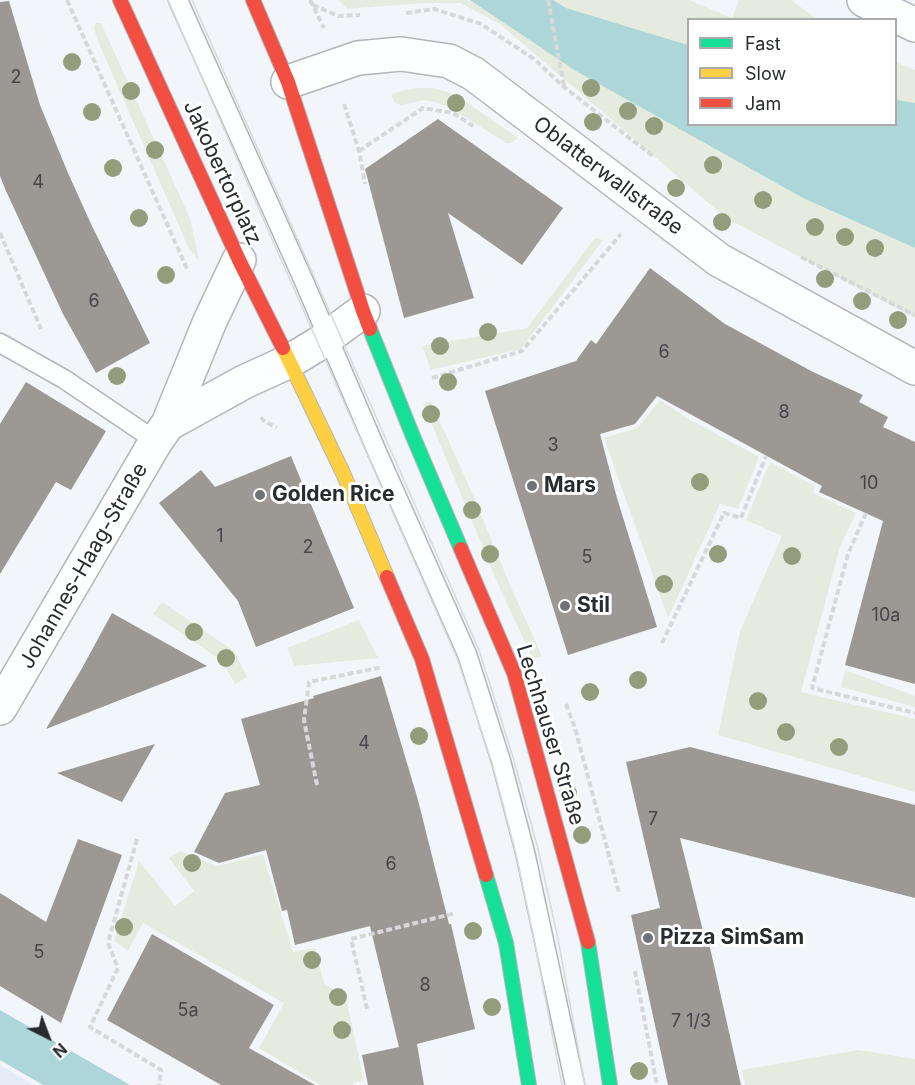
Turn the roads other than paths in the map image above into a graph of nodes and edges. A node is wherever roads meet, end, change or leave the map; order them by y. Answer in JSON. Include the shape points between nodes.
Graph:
{"nodes":[{"id":1,"x":120,"y":0,"type":"edge"},
{"id":2,"x":178,"y":0,"type":"edge"},
{"id":3,"x":253,"y":0,"type":"edge"},
{"id":4,"x":864,"y":0,"type":"edge"},
{"id":5,"x":915,"y":25,"type":"edge"},
{"id":6,"x":288,"y":82,"type":"junction"},
{"id":7,"x":239,"y":260,"type":"junction"},
{"id":8,"x":363,"y":311,"type":"junction"},
{"id":9,"x":328,"y":338,"type":"junction"},
{"id":10,"x":0,"y":343,"type":"edge"},
{"id":11,"x":290,"y":361,"type":"junction"},
{"id":12,"x":915,"y":368,"type":"edge"},
{"id":13,"x":162,"y":433,"type":"junction"},
{"id":14,"x":0,"y":708,"type":"edge"},
{"id":15,"x":529,"y":1085,"type":"edge"},
{"id":16,"x":575,"y":1085,"type":"edge"},
{"id":17,"x":610,"y":1085,"type":"edge"}],
"edges":[{"from":1,"to":7,"type":"street","name":"Jakobertorplatz"},
{"from":2,"to":9,"type":"lane"},
{"from":3,"to":6,"type":"street"},
{"from":4,"to":5,"type":"street"},
{"from":6,"to":8,"type":"street"},
{"from":6,"to":12,"type":"street","name":"Oblatterwallstraße","via":[[358,58],[401,54],[449,61],[474,74],[719,260]]},
{"from":7,"to":11,"type":"street","name":"Jakobertorplatz"},
{"from":7,"to":13,"type":"street","name":"Johannes-Haag-Straße"},
{"from":8,"to":9,"type":"street"},
{"from":8,"to":17,"type":"street","name":"Lechhauser Straße","via":[[514,673],[588,941]]},
{"from":9,"to":11,"type":"street"},
{"from":9,"to":16,"type":"lane","via":[[467,654],[525,852]]},
{"from":10,"to":13,"type":"lane"},
{"from":11,"to":13,"type":"street","via":[[244,382]]},
{"from":11,"to":15,"type":"street","via":[[343,473],[422,659],[506,943]]},
{"from":13,"to":14,"type":"street","name":"Johannes-Haag-Straße"}]}
